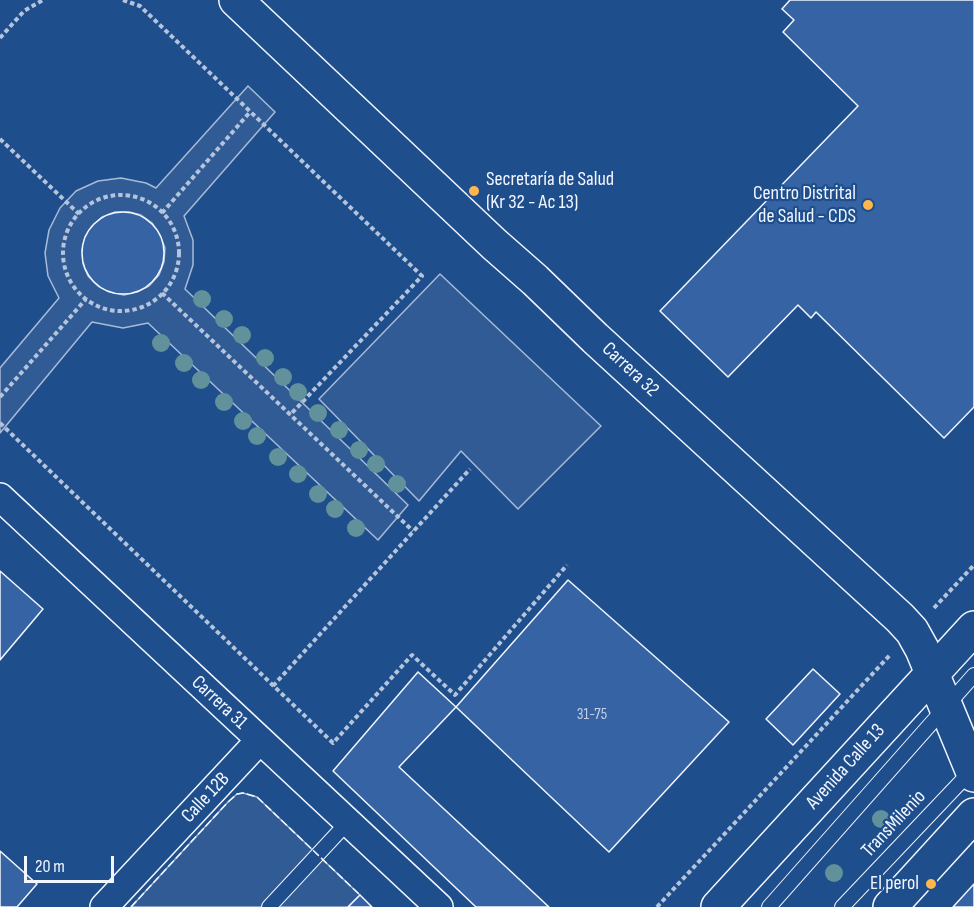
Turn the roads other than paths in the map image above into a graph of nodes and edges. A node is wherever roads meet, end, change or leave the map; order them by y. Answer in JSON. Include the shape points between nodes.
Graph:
{"nodes":[{"id":1,"x":236,"y":0,"type":"edge"},
{"id":2,"x":0,"y":497,"type":"edge"},
{"id":3,"x":974,"y":628,"type":"edge"},
{"id":4,"x":933,"y":673,"type":"junction"},
{"id":5,"x":974,"y":675,"type":"edge"},
{"id":6,"x":946,"y":707,"type":"junction"},
{"id":7,"x":259,"y":741,"type":"junction"},
{"id":8,"x":973,"y":771,"type":"edge"},
{"id":9,"x":974,"y":814,"type":"edge"},
{"id":10,"x":347,"y":823,"type":"junction"},
{"id":11,"x":104,"y":907,"type":"edge"},
{"id":12,"x":269,"y":907,"type":"edge"},
{"id":13,"x":439,"y":907,"type":"edge"},
{"id":14,"x":718,"y":907,"type":"edge"},
{"id":15,"x":769,"y":907,"type":"edge"},
{"id":16,"x":842,"y":907,"type":"edge"},
{"id":17,"x":890,"y":907,"type":"edge"}],
"edges":[{"from":1,"to":4,"type":"street","name":"Carrera 32","via":[[603,346],[900,618],[912,632]]},
{"from":2,"to":7,"type":"street","name":"Carrera 31"},
{"from":3,"to":4,"type":"street","name":"Avenida Calle 13"},
{"from":4,"to":6,"type":"street","name":"Carrera 32"},
{"from":4,"to":14,"type":"street","name":"Avenida Calle 13"},
{"from":5,"to":6,"type":"lane","name":"TransMilenio"},
{"from":6,"to":8,"type":"street","name":"Carrera 32"},
{"from":6,"to":15,"type":"lane","name":"TransMilenio"},
{"from":7,"to":10,"type":"street","name":"Carrera 31"},
{"from":7,"to":11,"type":"street","name":"Calle 12B"},
{"from":8,"to":16,"type":"lane","name":"TransMilenio"},
{"from":9,"to":17,"type":"street"},
{"from":10,"to":12,"type":"lane"},
{"from":10,"to":13,"type":"street","name":"Carrera 31"}]}
